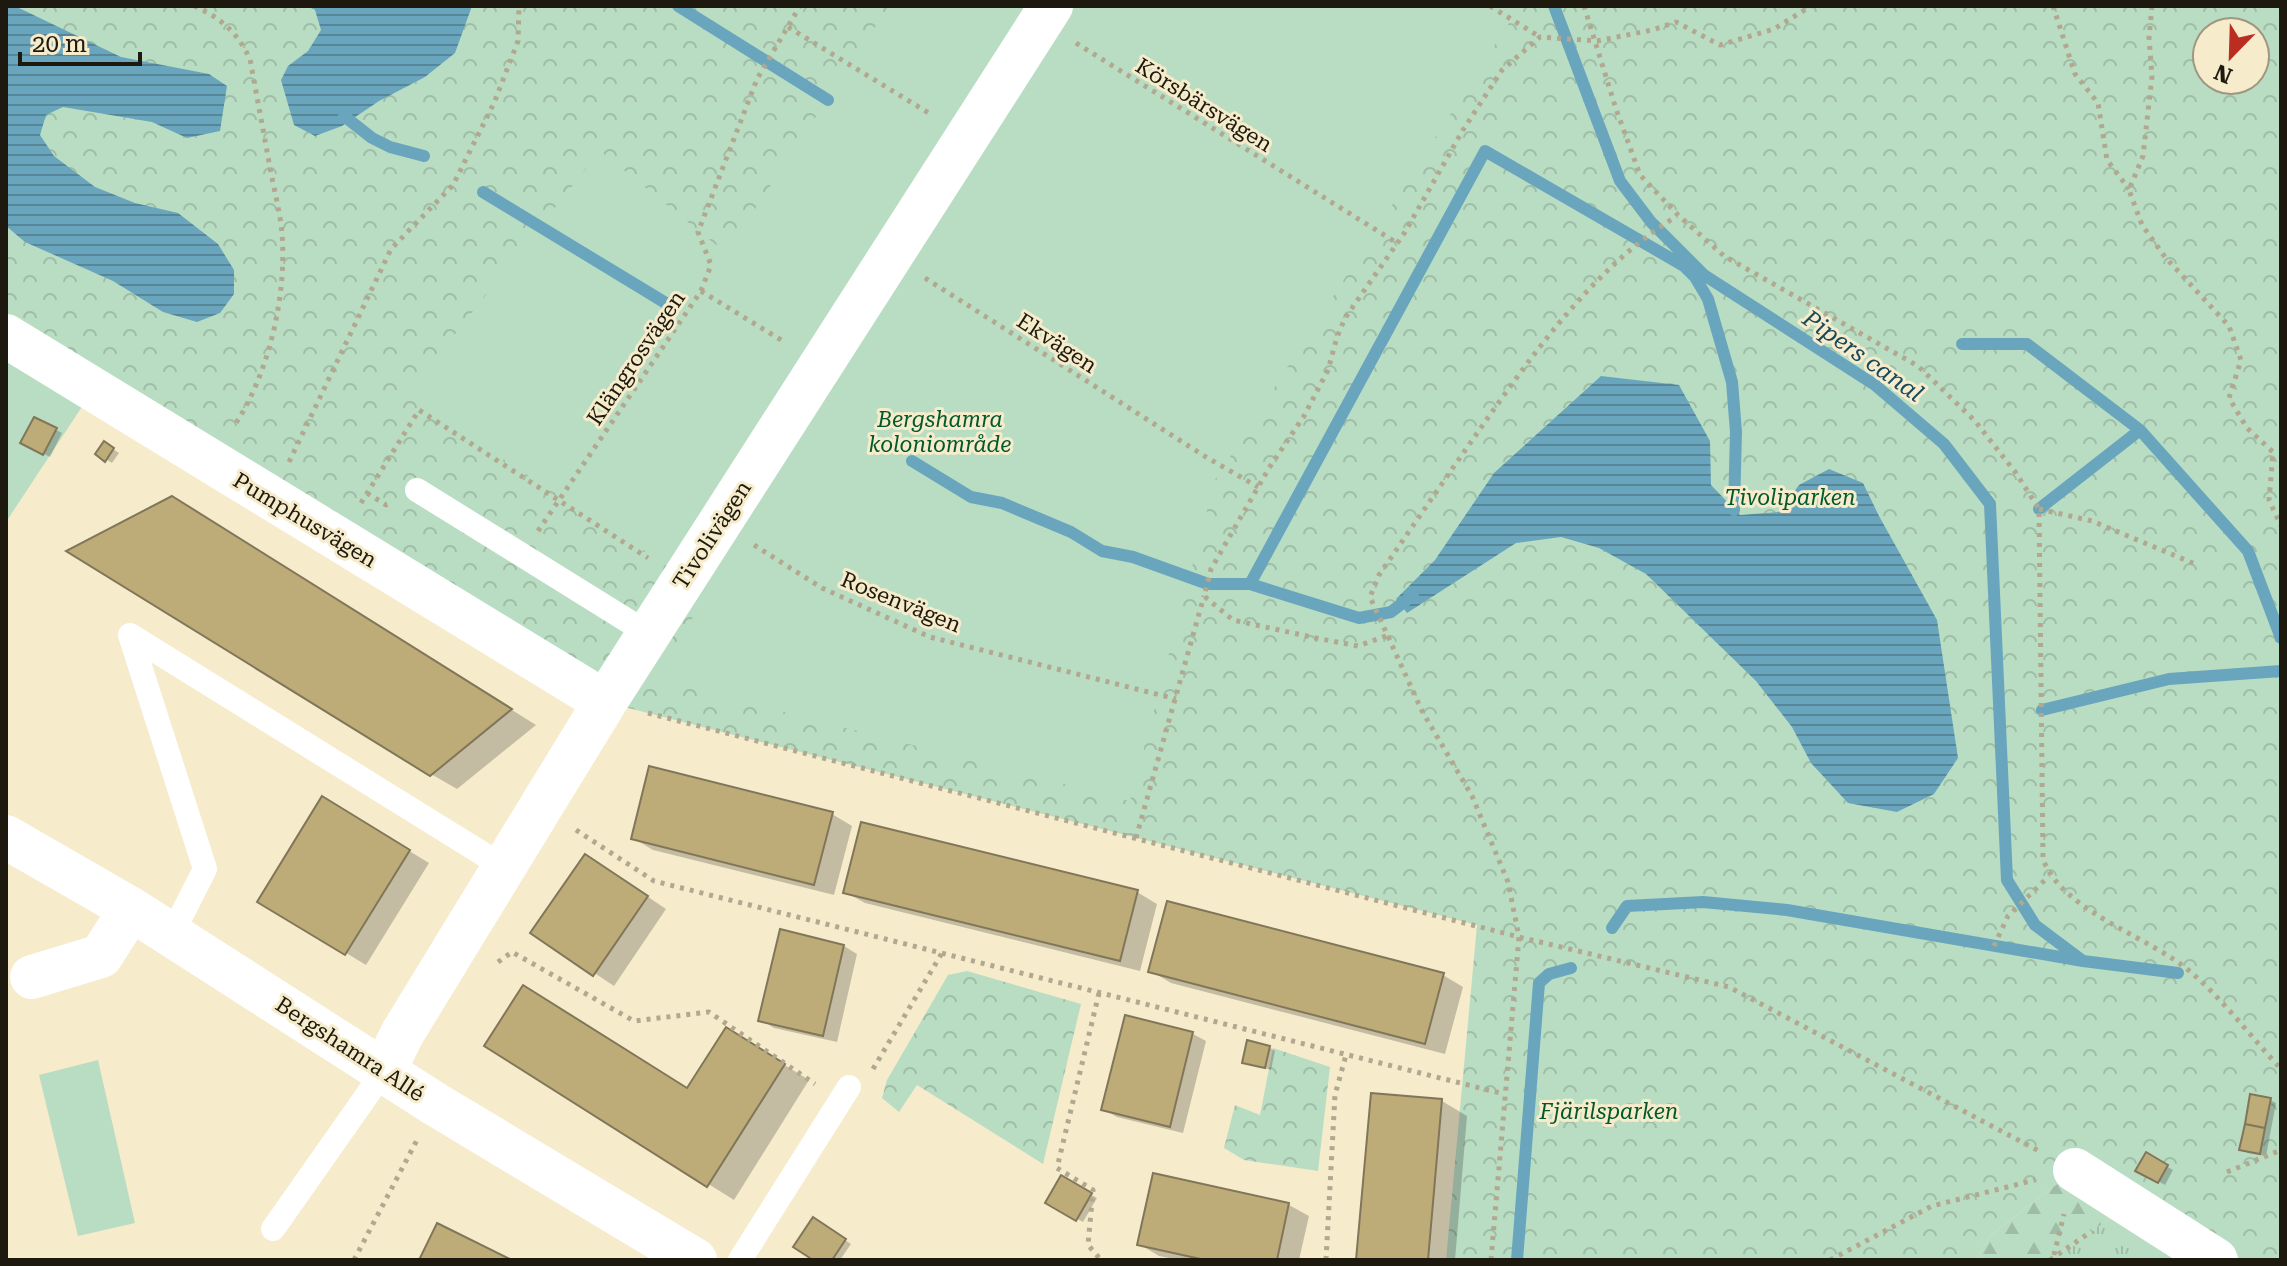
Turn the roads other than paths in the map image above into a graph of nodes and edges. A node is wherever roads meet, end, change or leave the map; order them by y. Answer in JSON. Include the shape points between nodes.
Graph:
{"nodes":[{"id":1,"x":1046,"y":13,"type":"edge"},
{"id":2,"x":6,"y":336,"type":"edge"},
{"id":3,"x":417,"y":490,"type":"dead end"},
{"id":4,"x":649,"y":634,"type":"junction"},
{"id":5,"x":605,"y":702,"type":"junction"},
{"id":6,"x":6,"y":837,"type":"edge"},
{"id":7,"x":504,"y":867,"type":"junction"},
{"id":8,"x":131,"y":909,"type":"junction"},
{"id":9,"x":172,"y":934,"type":"junction"},
{"id":10,"x":32,"y":977,"type":"dead end"},
{"id":11,"x":384,"y":1071,"type":"junction"},
{"id":12,"x":844,"y":1094,"type":"road end"},
{"id":13,"x":2075,"y":1170,"type":"road end"},
{"id":14,"x":273,"y":1229,"type":"dead end"},
{"id":15,"x":695,"y":1260,"type":"edge"},
{"id":16,"x":740,"y":1260,"type":"edge"},
{"id":17,"x":2216,"y":1260,"type":"edge"}],
"edges":[{"from":1,"to":4,"type":"street","name":"Tivolivägen"},
{"from":2,"to":5,"type":"street","name":"Pumphusvägen"},
{"from":3,"to":4,"type":"lane"},
{"from":4,"to":5,"type":"street","name":"Tivolivägen"},
{"from":5,"to":7,"type":"street","name":"Tivolivägen"},
{"from":6,"to":8,"type":"street","name":"Bergshamra Allé"},
{"from":7,"to":9,"type":"lane","via":[[130,635],[205,869]]},
{"from":7,"to":11,"type":"street","name":"Tivolivägen"},
{"from":8,"to":9,"type":"street","name":"Bergshamra Allé"},
{"from":8,"to":10,"type":"street","via":[[101,956]]},
{"from":9,"to":11,"type":"street","name":"Bergshamra Allé"},
{"from":11,"to":14,"type":"lane"},
{"from":11,"to":15,"type":"street","name":"Bergshamra Allé"},
{"from":12,"to":16,"type":"lane"},
{"from":13,"to":17,"type":"street"}]}
